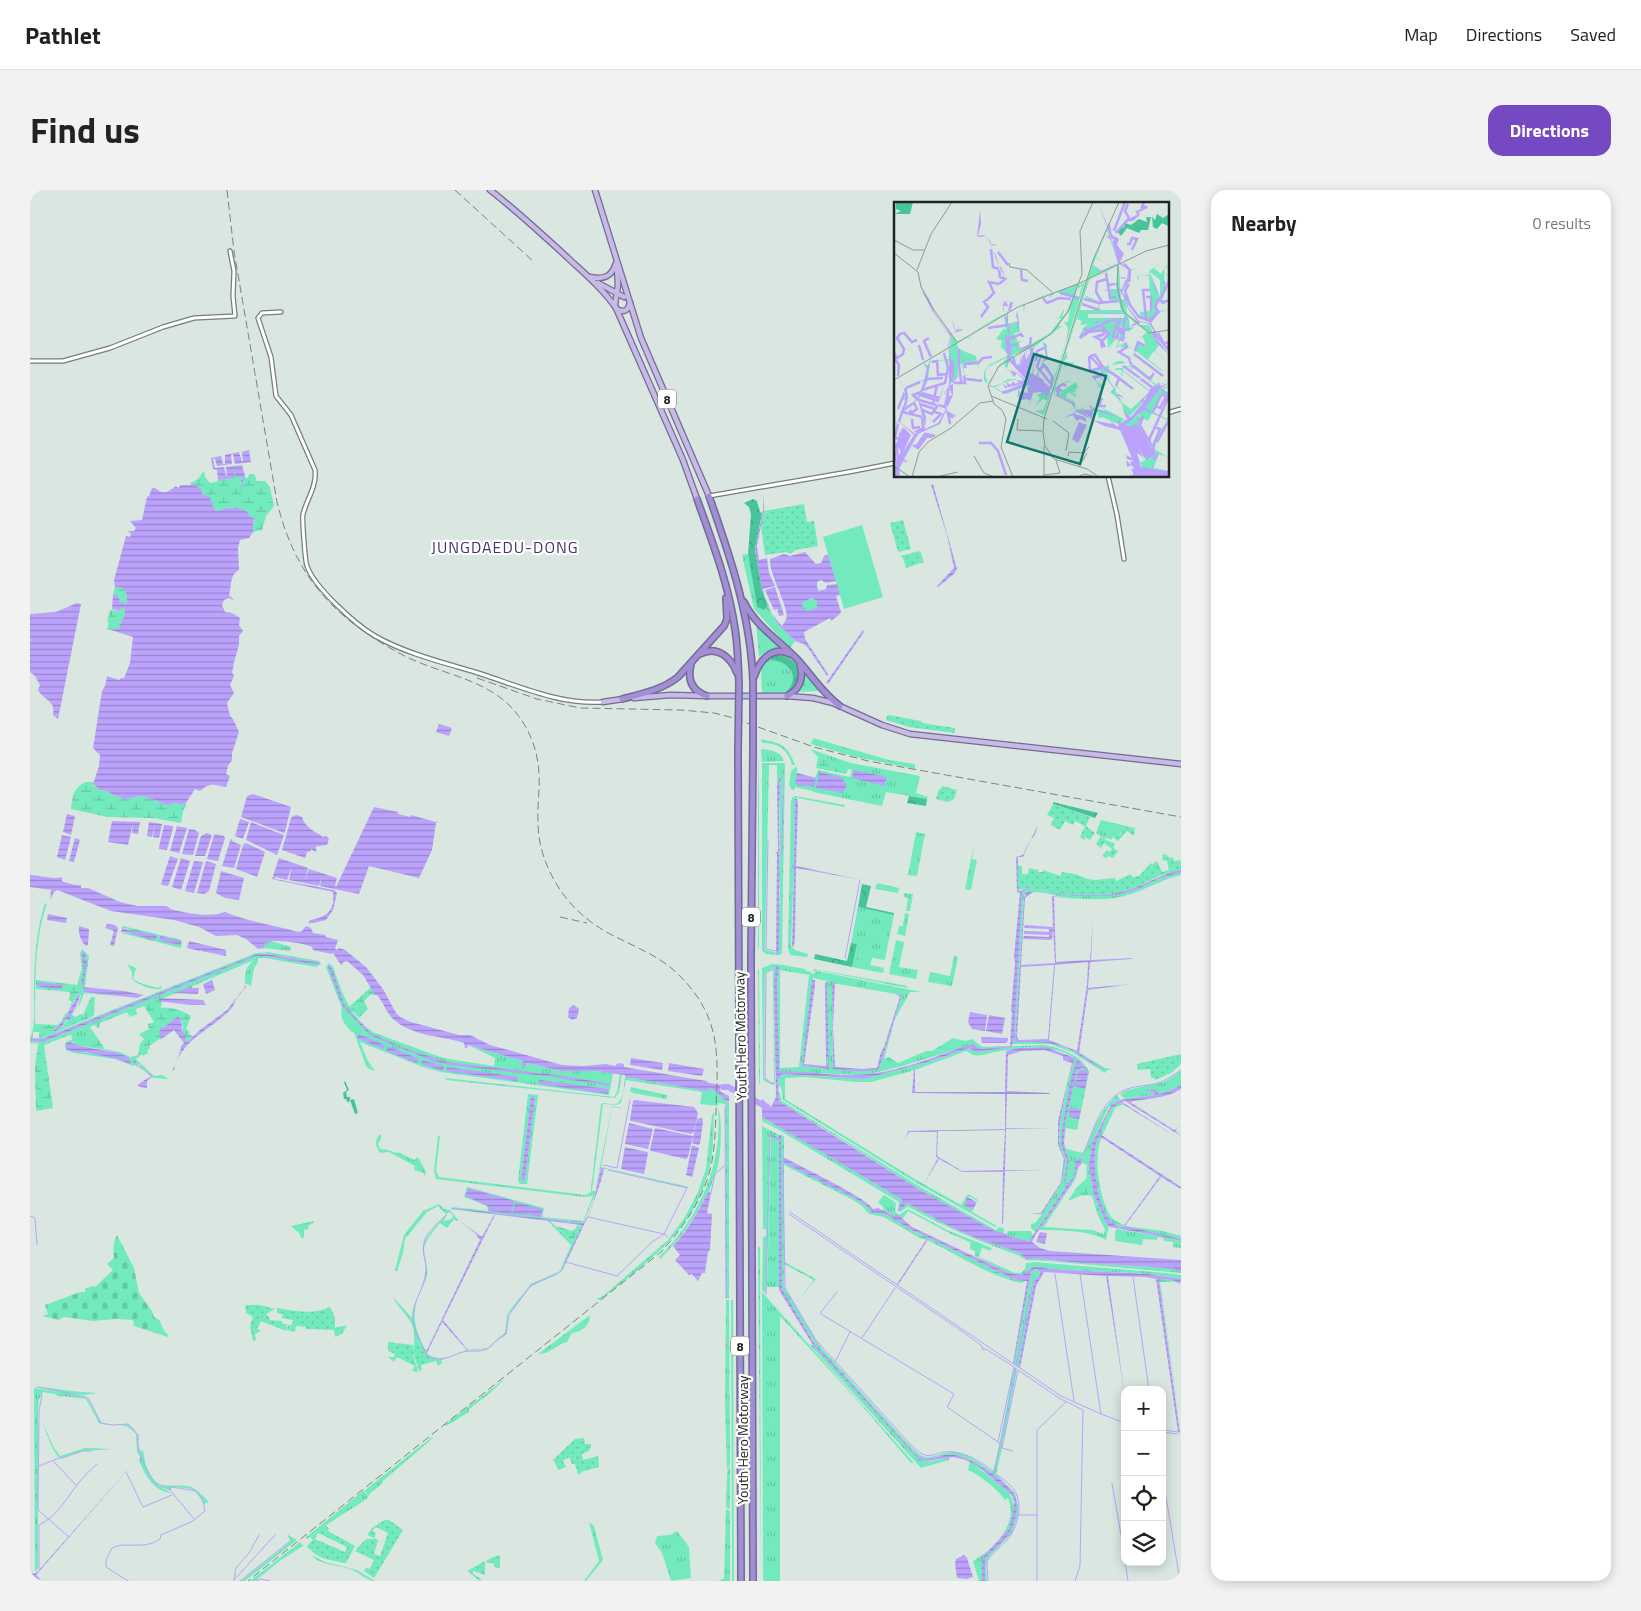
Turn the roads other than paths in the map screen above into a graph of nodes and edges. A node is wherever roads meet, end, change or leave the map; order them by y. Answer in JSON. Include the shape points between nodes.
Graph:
{"nodes":[{"id":1,"x":490,"y":190,"type":"edge"},
{"id":2,"x":595,"y":190,"type":"edge"},
{"id":3,"x":230,"y":251,"type":"dead end"},
{"id":4,"x":616,"y":259,"type":"junction"},
{"id":5,"x":587,"y":276,"type":"junction"},
{"id":6,"x":592,"y":280,"type":"junction"},
{"id":7,"x":618,"y":294,"type":"junction"},
{"id":8,"x":624,"y":297,"type":"junction"},
{"id":9,"x":616,"y":301,"type":"junction"},
{"id":10,"x":630,"y":302,"type":"junction"},
{"id":11,"x":616,"y":308,"type":"junction"},
{"id":12,"x":281,"y":312,"type":"dead end"},
{"id":13,"x":30,"y":361,"type":"edge"},
{"id":14,"x":1181,"y":409,"type":"edge"},
{"id":15,"x":1168,"y":413,"type":"edge"},
{"id":16,"x":894,"y":463,"type":"edge"},
{"id":17,"x":1109,"y":478,"type":"edge"},
{"id":18,"x":709,"y":496,"type":"junction"},
{"id":19,"x":697,"y":499,"type":"joint"},
{"id":20,"x":1124,"y":559,"type":"dead end"},
{"id":21,"x":738,"y":587,"type":"junction"},
{"id":22,"x":726,"y":590,"type":"junction"},
{"id":23,"x":696,"y":657,"type":"junction"},
{"id":24,"x":796,"y":659,"type":"junction"},
{"id":25,"x":753,"y":682,"type":"junction"},
{"id":26,"x":739,"y":683,"type":"junction"},
{"id":27,"x":707,"y":696,"type":"junction"},
{"id":28,"x":787,"y":696,"type":"junction"},
{"id":29,"x":622,"y":699,"type":"junction"},
{"id":30,"x":603,"y":702,"type":"joint"},
{"id":31,"x":840,"y":706,"type":"junction"},
{"id":32,"x":1181,"y":764,"type":"edge"},
{"id":33,"x":741,"y":1581,"type":"edge"},
{"id":34,"x":754,"y":1581,"type":"edge"}],
"edges":[{"from":1,"to":5,"type":"main road"},
{"from":2,"to":4,"type":"main road","number":"8"},
{"from":3,"to":13,"type":"street","via":[[235,316],[194,318],[63,362]]},
{"from":4,"to":5,"type":"main road","via":[[614,270],[607,277]]},
{"from":4,"to":7,"type":"main road","number":"8"},
{"from":4,"to":10,"type":"main road","number":"8"},
{"from":5,"to":6,"type":"main road"},
{"from":6,"to":7,"type":"main road"},
{"from":6,"to":11,"type":"main road"},
{"from":7,"to":8,"type":"main road"},
{"from":7,"to":9,"type":"main road","number":"8"},
{"from":8,"to":9,"type":"main road"},
{"from":8,"to":10,"type":"main road"},
{"from":9,"to":11,"type":"main road"},
{"from":10,"to":11,"type":"main road","via":[[627,310]]},
{"from":10,"to":18,"type":"main road","number":"8","via":[[641,338]]},
{"from":11,"to":19,"type":"main road","number":"8"},
{"from":12,"to":30,"type":"street","via":[[262,313],[258,318],[271,357],[276,396],[291,415],[315,470],[314,484],[303,516],[304,550],[307,567],[324,593],[364,630],[405,650],[549,697]]},
{"from":14,"to":15,"type":"street"},
{"from":16,"to":18,"type":"street"},
{"from":17,"to":20,"type":"street"},
{"from":18,"to":21,"type":"highway","name":"Youth Hero Motorway","number":"8"},
{"from":19,"to":22,"type":"highway","name":"Youth Hero Motorway","number":"8"},
{"from":21,"to":24,"type":"highway","via":[[752,616]]},
{"from":21,"to":25,"type":"highway","name":"Youth Hero Motorway","number":"8","via":[[750,640]]},
{"from":22,"to":23,"type":"highway","via":[[727,619],[724,626]]},
{"from":22,"to":26,"type":"highway","name":"Youth Hero Motorway","number":"8","via":[[735,628]]},
{"from":23,"to":26,"type":"highway","via":[[710,650],[723,654],[731,660]]},
{"from":23,"to":27,"type":"highway","via":[[691,666],[690,681],[694,689]]},
{"from":23,"to":29,"type":"highway","via":[[666,685]]},
{"from":24,"to":25,"type":"highway","via":[[782,651],[768,655],[757,669]]},
{"from":24,"to":28,"type":"highway","via":[[802,670],[801,679],[795,691]]},
{"from":24,"to":31,"type":"highway"},
{"from":25,"to":34,"type":"highway","name":"Youth Hero Motorway","number":"8","bridge":true},
{"from":26,"to":33,"type":"highway","name":"Youth Hero Motorway","number":"8","bridge":true},
{"from":27,"to":28,"type":"main road"},
{"from":27,"to":29,"type":"main road","via":[[671,694]]},
{"from":28,"to":31,"type":"main road","via":[[813,698]]},
{"from":29,"to":30,"type":"main road"},
{"from":31,"to":32,"type":"main road","via":[[910,734]]}]}
